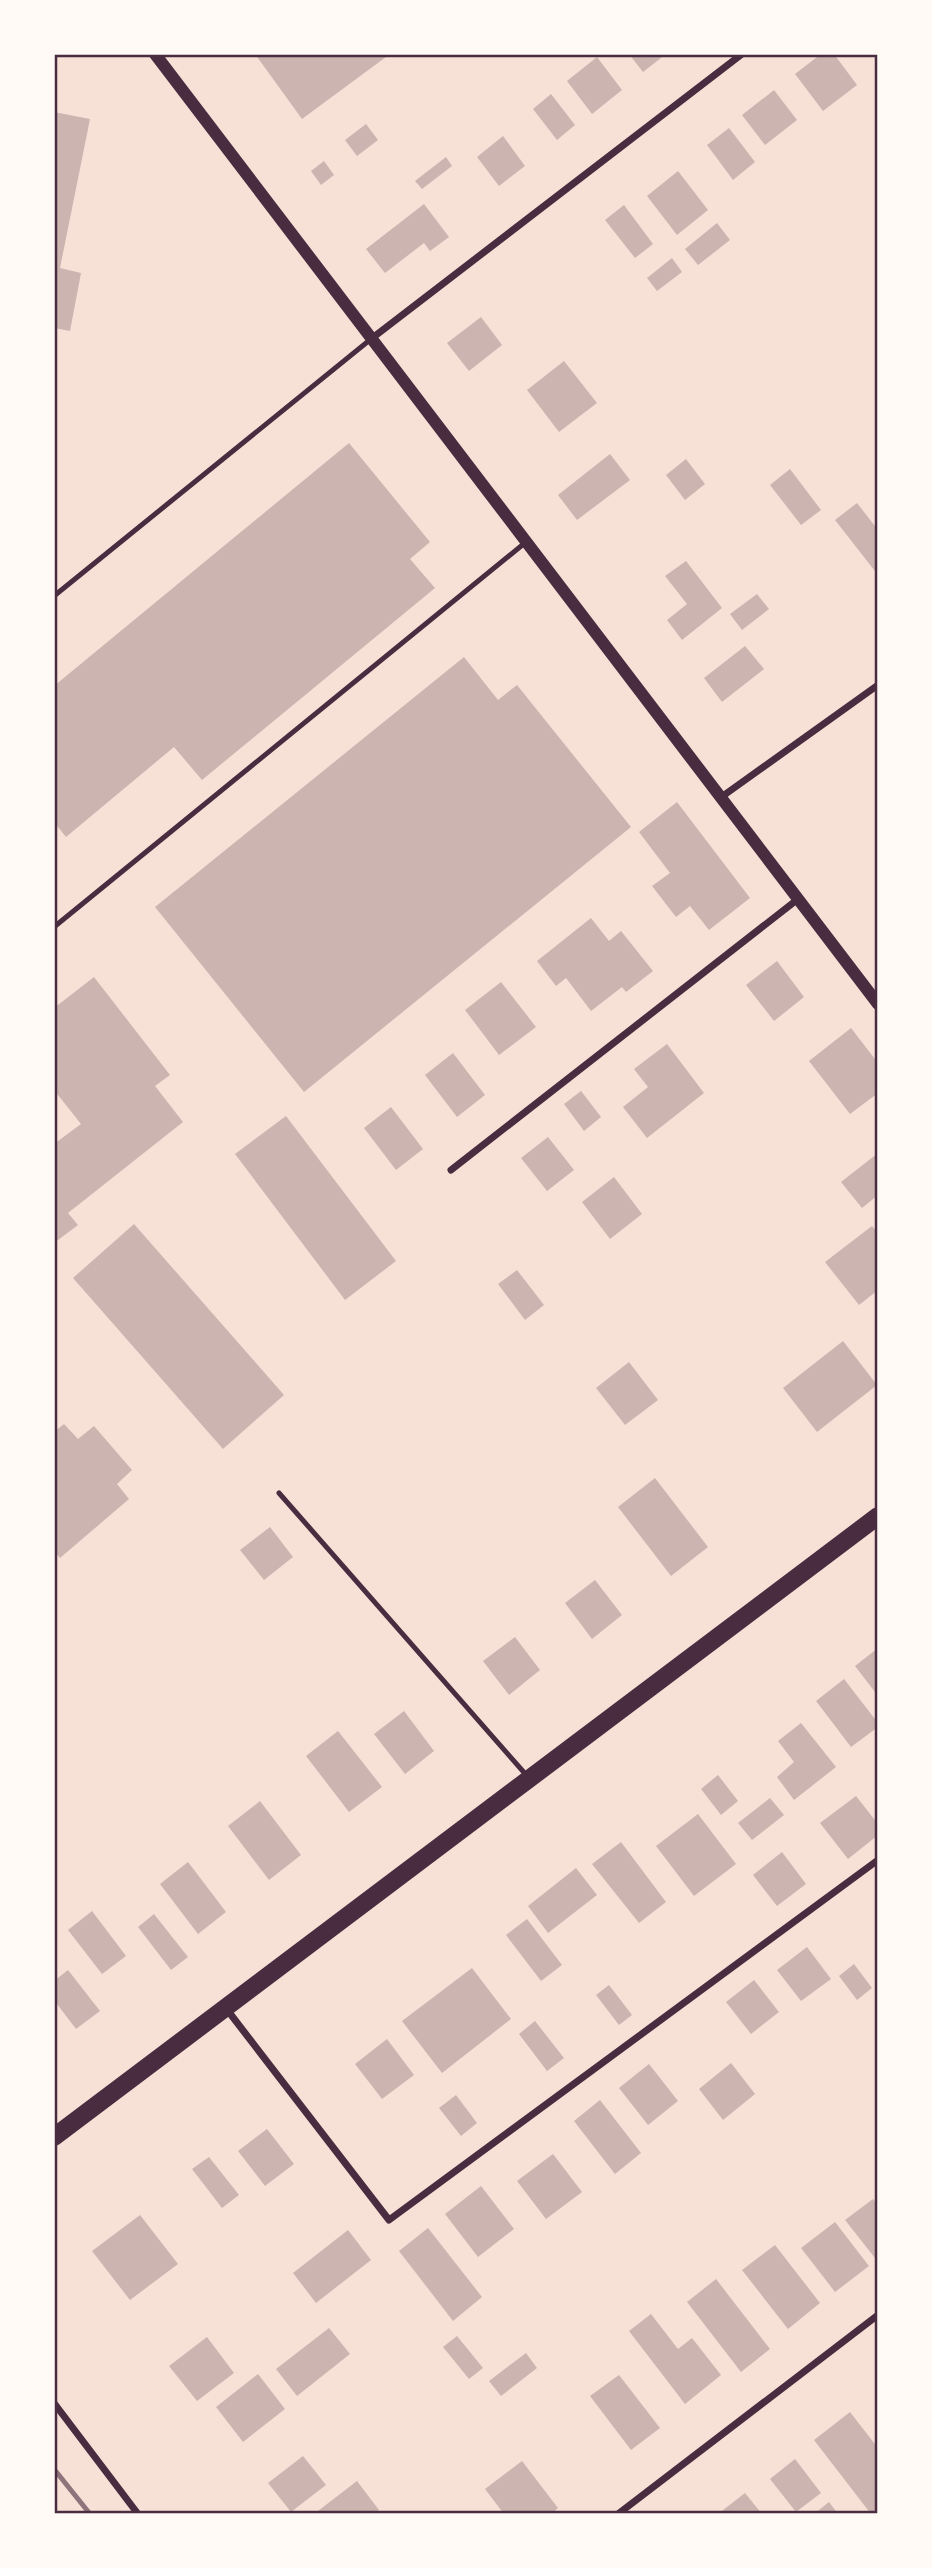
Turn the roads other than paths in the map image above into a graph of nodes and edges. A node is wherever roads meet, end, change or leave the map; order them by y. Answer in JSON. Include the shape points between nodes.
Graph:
{"nodes":[{"id":1,"x":155,"y":54,"type":"edge"},
{"id":2,"x":741,"y":54,"type":"edge"},
{"id":3,"x":371,"y":339,"type":"junction"},
{"id":4,"x":526,"y":542,"type":"junction"},
{"id":5,"x":54,"y":596,"type":"edge"},
{"id":6,"x":878,"y":685,"type":"edge"},
{"id":7,"x":720,"y":798,"type":"junction"},
{"id":8,"x":798,"y":899,"type":"junction"},
{"id":9,"x":54,"y":928,"type":"edge"},
{"id":10,"x":878,"y":1004,"type":"edge"},
{"id":11,"x":451,"y":1170,"type":"dead end"},
{"id":12,"x":279,"y":1493,"type":"dead end"},
{"id":13,"x":878,"y":1516,"type":"edge"},
{"id":14,"x":530,"y":1779,"type":"junction"},
{"id":15,"x":878,"y":1860,"type":"edge"},
{"id":16,"x":225,"y":2007,"type":"junction"},
{"id":17,"x":54,"y":2137,"type":"edge"},
{"id":18,"x":878,"y":2315,"type":"edge"},
{"id":19,"x":54,"y":2403,"type":"edge"},
{"id":20,"x":138,"y":2514,"type":"edge"},
{"id":21,"x":618,"y":2514,"type":"edge"}],
"edges":[{"from":1,"to":3,"type":"street"},
{"from":2,"to":3,"type":"street"},
{"from":3,"to":4,"type":"street"},
{"from":3,"to":5,"type":"lane"},
{"from":4,"to":7,"type":"street"},
{"from":4,"to":9,"type":"lane"},
{"from":6,"to":7,"type":"street"},
{"from":7,"to":8,"type":"street"},
{"from":8,"to":10,"type":"street"},
{"from":8,"to":11,"type":"street"},
{"from":12,"to":14,"type":"lane"},
{"from":13,"to":14,"type":"main road"},
{"from":14,"to":16,"type":"main road"},
{"from":15,"to":16,"type":"street","via":[[389,2220]]},
{"from":16,"to":17,"type":"main road"},
{"from":18,"to":21,"type":"street"},
{"from":19,"to":20,"type":"street"}]}
